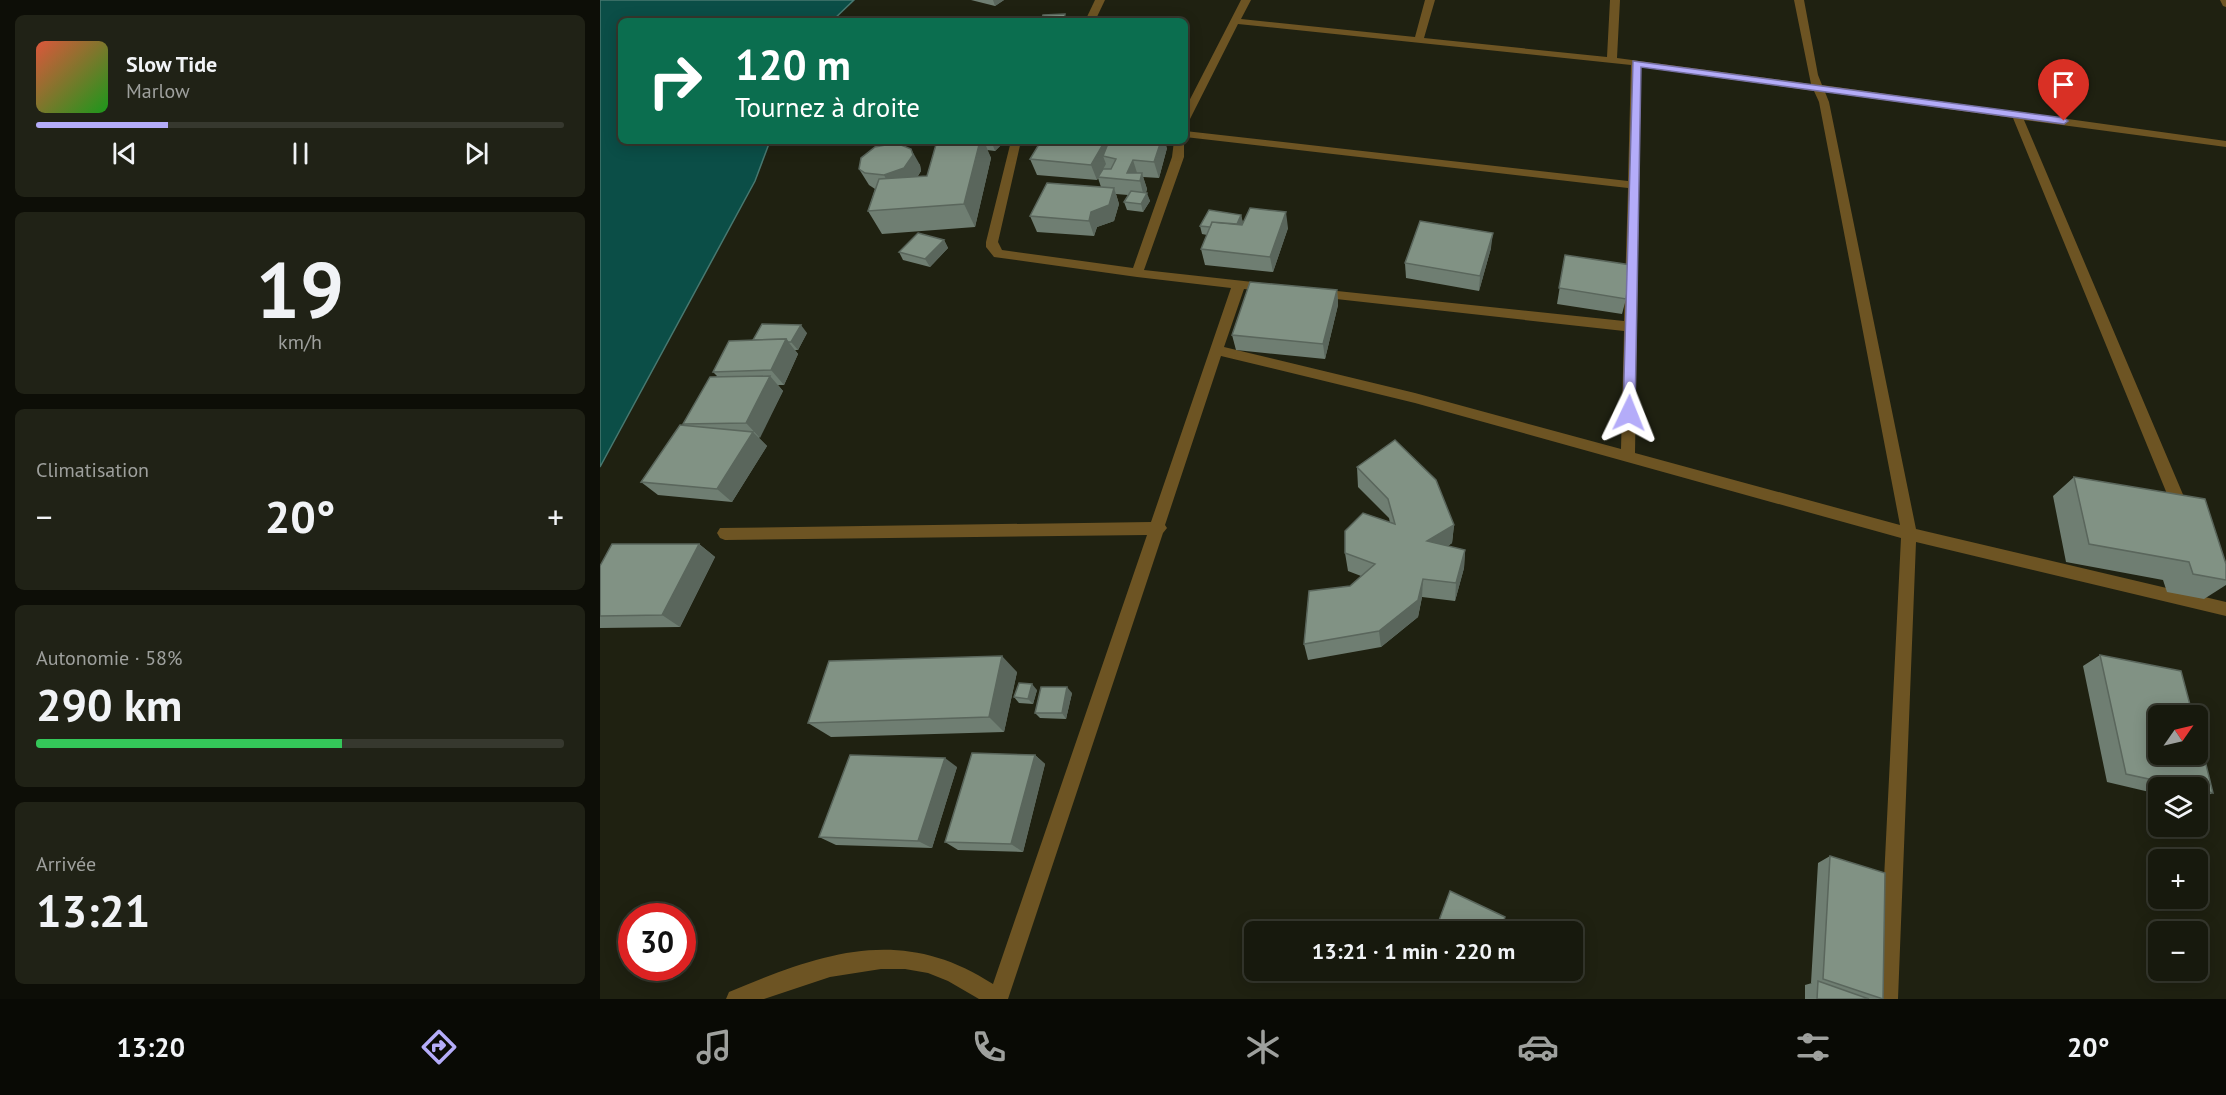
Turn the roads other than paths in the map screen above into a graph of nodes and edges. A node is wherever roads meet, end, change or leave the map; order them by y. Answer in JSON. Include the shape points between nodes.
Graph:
{"nodes":[{"id":1,"x":1100,"y":0,"type":"edge"},
{"id":2,"x":1246,"y":0,"type":"edge"},
{"id":3,"x":1430,"y":0,"type":"edge"},
{"id":4,"x":1615,"y":0,"type":"edge"},
{"id":5,"x":1799,"y":0,"type":"edge"},
{"id":6,"x":1091,"y":18,"type":"edge"},
{"id":7,"x":1234,"y":21,"type":"junction"},
{"id":8,"x":1419,"y":39,"type":"junction"},
{"id":9,"x":1612,"y":60,"type":"junction"},
{"id":10,"x":1636,"y":63,"type":"junction"},
{"id":11,"x":1817,"y":86,"type":"junction"},
{"id":12,"x":1188,"y":113,"type":"edge"},
{"id":13,"x":2017,"y":115,"type":"junction"},
{"id":14,"x":1188,"y":134,"type":"edge"},
{"id":15,"x":1015,"y":144,"type":"edge"},
{"id":16,"x":1179,"y":144,"type":"edge"},
{"id":17,"x":2226,"y":144,"type":"edge"},
{"id":18,"x":1633,"y":185,"type":"junction"},
{"id":19,"x":1137,"y":273,"type":"junction"},
{"id":20,"x":1239,"y":284,"type":"junction"},
{"id":21,"x":1286,"y":289,"type":"edge"},
{"id":22,"x":1310,"y":292,"type":"edge"},
{"id":23,"x":1632,"y":327,"type":"junction"},
{"id":24,"x":1217,"y":350,"type":"junction"},
{"id":25,"x":1628,"y":457,"type":"junction"},
{"id":26,"x":2186,"y":521,"type":"edge"},
{"id":27,"x":1159,"y":528,"type":"junction"},
{"id":28,"x":725,"y":533,"type":"dead end"},
{"id":29,"x":1909,"y":534,"type":"junction"},
{"id":30,"x":2213,"y":586,"type":"edge"},
{"id":31,"x":2224,"y":609,"type":"edge"},
{"id":32,"x":736,"y":999,"type":"edge"},
{"id":33,"x":998,"y":999,"type":"edge"},
{"id":34,"x":1888,"y":999,"type":"edge"}],
"edges":[{"from":1,"to":6,"type":"street"},
{"from":2,"to":7,"type":"street"},
{"from":3,"to":8,"type":"street"},
{"from":4,"to":9,"type":"street"},
{"from":5,"to":11,"type":"street"},
{"from":7,"to":8,"type":"street"},
{"from":7,"to":12,"type":"street"},
{"from":8,"to":9,"type":"street"},
{"from":9,"to":10,"type":"street"},
{"from":10,"to":11,"type":"street"},
{"from":10,"to":18,"type":"street"},
{"from":11,"to":13,"type":"street"},
{"from":11,"to":29,"type":"street","via":[[1824,102]]},
{"from":13,"to":17,"type":"street"},
{"from":13,"to":26,"type":"street"},
{"from":14,"to":18,"type":"street"},
{"from":15,"to":19,"type":"street","via":[[992,242],[994,252]]},
{"from":16,"to":19,"type":"street","via":[[1178,157]]},
{"from":18,"to":23,"type":"street"},
{"from":19,"to":20,"type":"street"},
{"from":20,"to":21,"type":"street"},
{"from":20,"to":24,"type":"street"},
{"from":22,"to":23,"type":"street"},
{"from":23,"to":25,"type":"street"},
{"from":24,"to":25,"type":"street","via":[[1415,398]]},
{"from":24,"to":27,"type":"street"},
{"from":25,"to":29,"type":"street"},
{"from":27,"to":28,"type":"street"},
{"from":27,"to":33,"type":"street"},
{"from":29,"to":31,"type":"street"},
{"from":29,"to":34,"type":"street"},
{"from":30,"to":31,"type":"street"},
{"from":32,"to":33,"type":"street","via":[[822,968],[891,958],[927,962]]}]}
